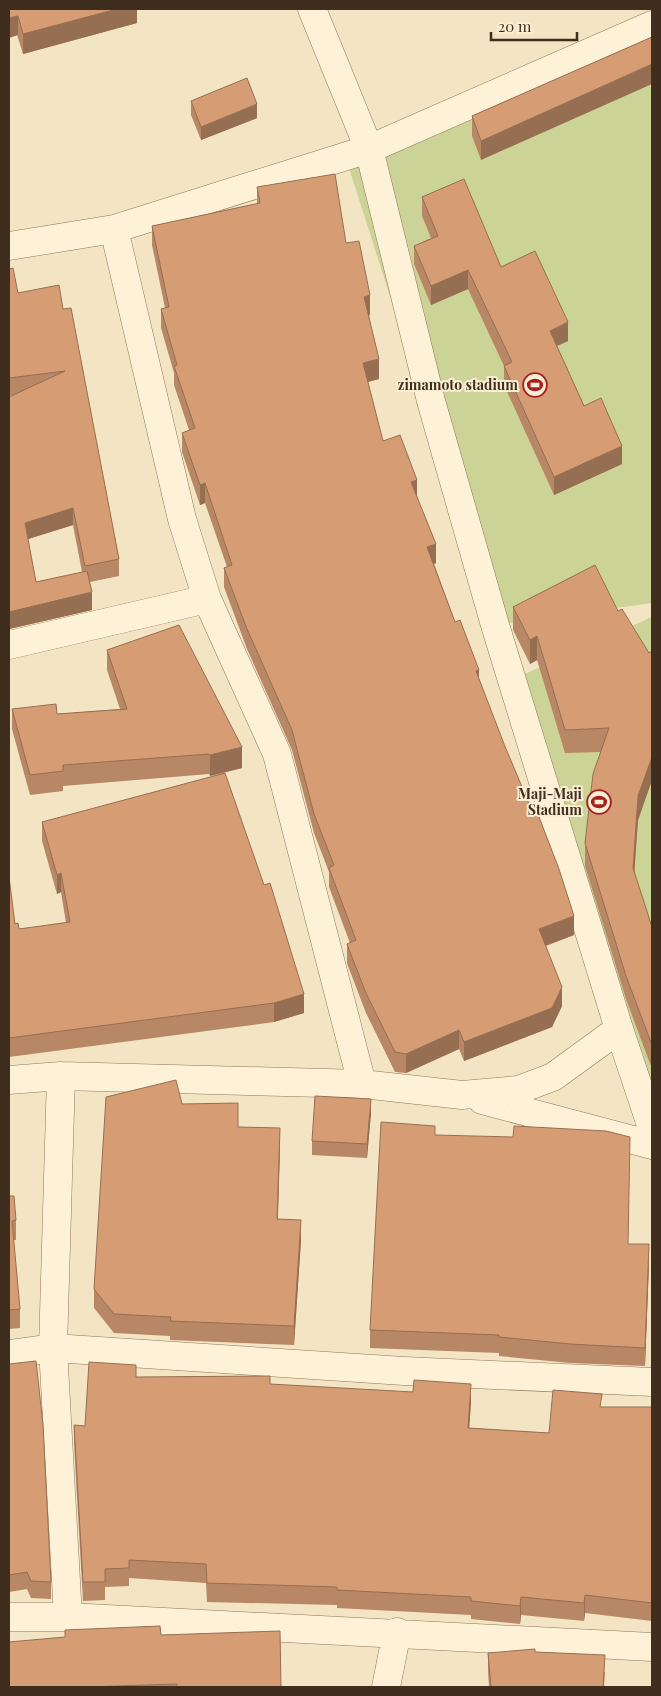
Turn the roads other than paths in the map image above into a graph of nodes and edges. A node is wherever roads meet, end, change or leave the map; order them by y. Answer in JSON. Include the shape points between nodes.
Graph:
{"nodes":[{"id":1,"x":312,"y":9,"type":"edge"},
{"id":2,"x":652,"y":24,"type":"edge"},
{"id":3,"x":369,"y":149,"type":"junction"},
{"id":4,"x":114,"y":229,"type":"junction"},
{"id":5,"x":9,"y":246,"type":"edge"},
{"id":6,"x":207,"y":599,"type":"junction"},
{"id":7,"x":9,"y":644,"type":"edge"},
{"id":8,"x":619,"y":1029,"type":"junction"},
{"id":9,"x":61,"y":1076,"type":"junction"},
{"id":10,"x":9,"y":1080,"type":"edge"},
{"id":11,"x":362,"y":1084,"type":"junction"},
{"id":12,"x":462,"y":1095,"type":"junction"},
{"id":13,"x":652,"y":1128,"type":"edge"},
{"id":14,"x":652,"y":1146,"type":"edge"},
{"id":15,"x":54,"y":1348,"type":"junction"},
{"id":16,"x":9,"y":1354,"type":"edge"},
{"id":17,"x":652,"y":1382,"type":"edge"},
{"id":18,"x":9,"y":1617,"type":"edge"},
{"id":19,"x":68,"y":1617,"type":"junction"},
{"id":20,"x":397,"y":1632,"type":"junction"},
{"id":21,"x":652,"y":1646,"type":"edge"},
{"id":22,"x":386,"y":1687,"type":"edge"}],
"edges":[{"from":1,"to":3,"type":"street"},
{"from":2,"to":3,"type":"street"},
{"from":3,"to":4,"type":"street"},
{"from":3,"to":8,"type":"street","via":[[431,401],[495,625]]},
{"from":4,"to":5,"type":"street"},
{"from":4,"to":6,"type":"street","via":[[182,519]]},
{"from":6,"to":7,"type":"street"},
{"from":6,"to":11,"type":"street","via":[[277,754]]},
{"from":8,"to":12,"type":"street","via":[[553,1077],[518,1090]]},
{"from":8,"to":13,"type":"street"},
{"from":9,"to":10,"type":"street"},
{"from":9,"to":11,"type":"street"},
{"from":9,"to":15,"type":"street"},
{"from":11,"to":12,"type":"street"},
{"from":12,"to":14,"type":"street"},
{"from":15,"to":16,"type":"street"},
{"from":15,"to":17,"type":"street","via":[[404,1371]]},
{"from":15,"to":19,"type":"street"},
{"from":18,"to":19,"type":"street"},
{"from":19,"to":20,"type":"street"},
{"from":20,"to":21,"type":"street"},
{"from":20,"to":22,"type":"street"}]}
